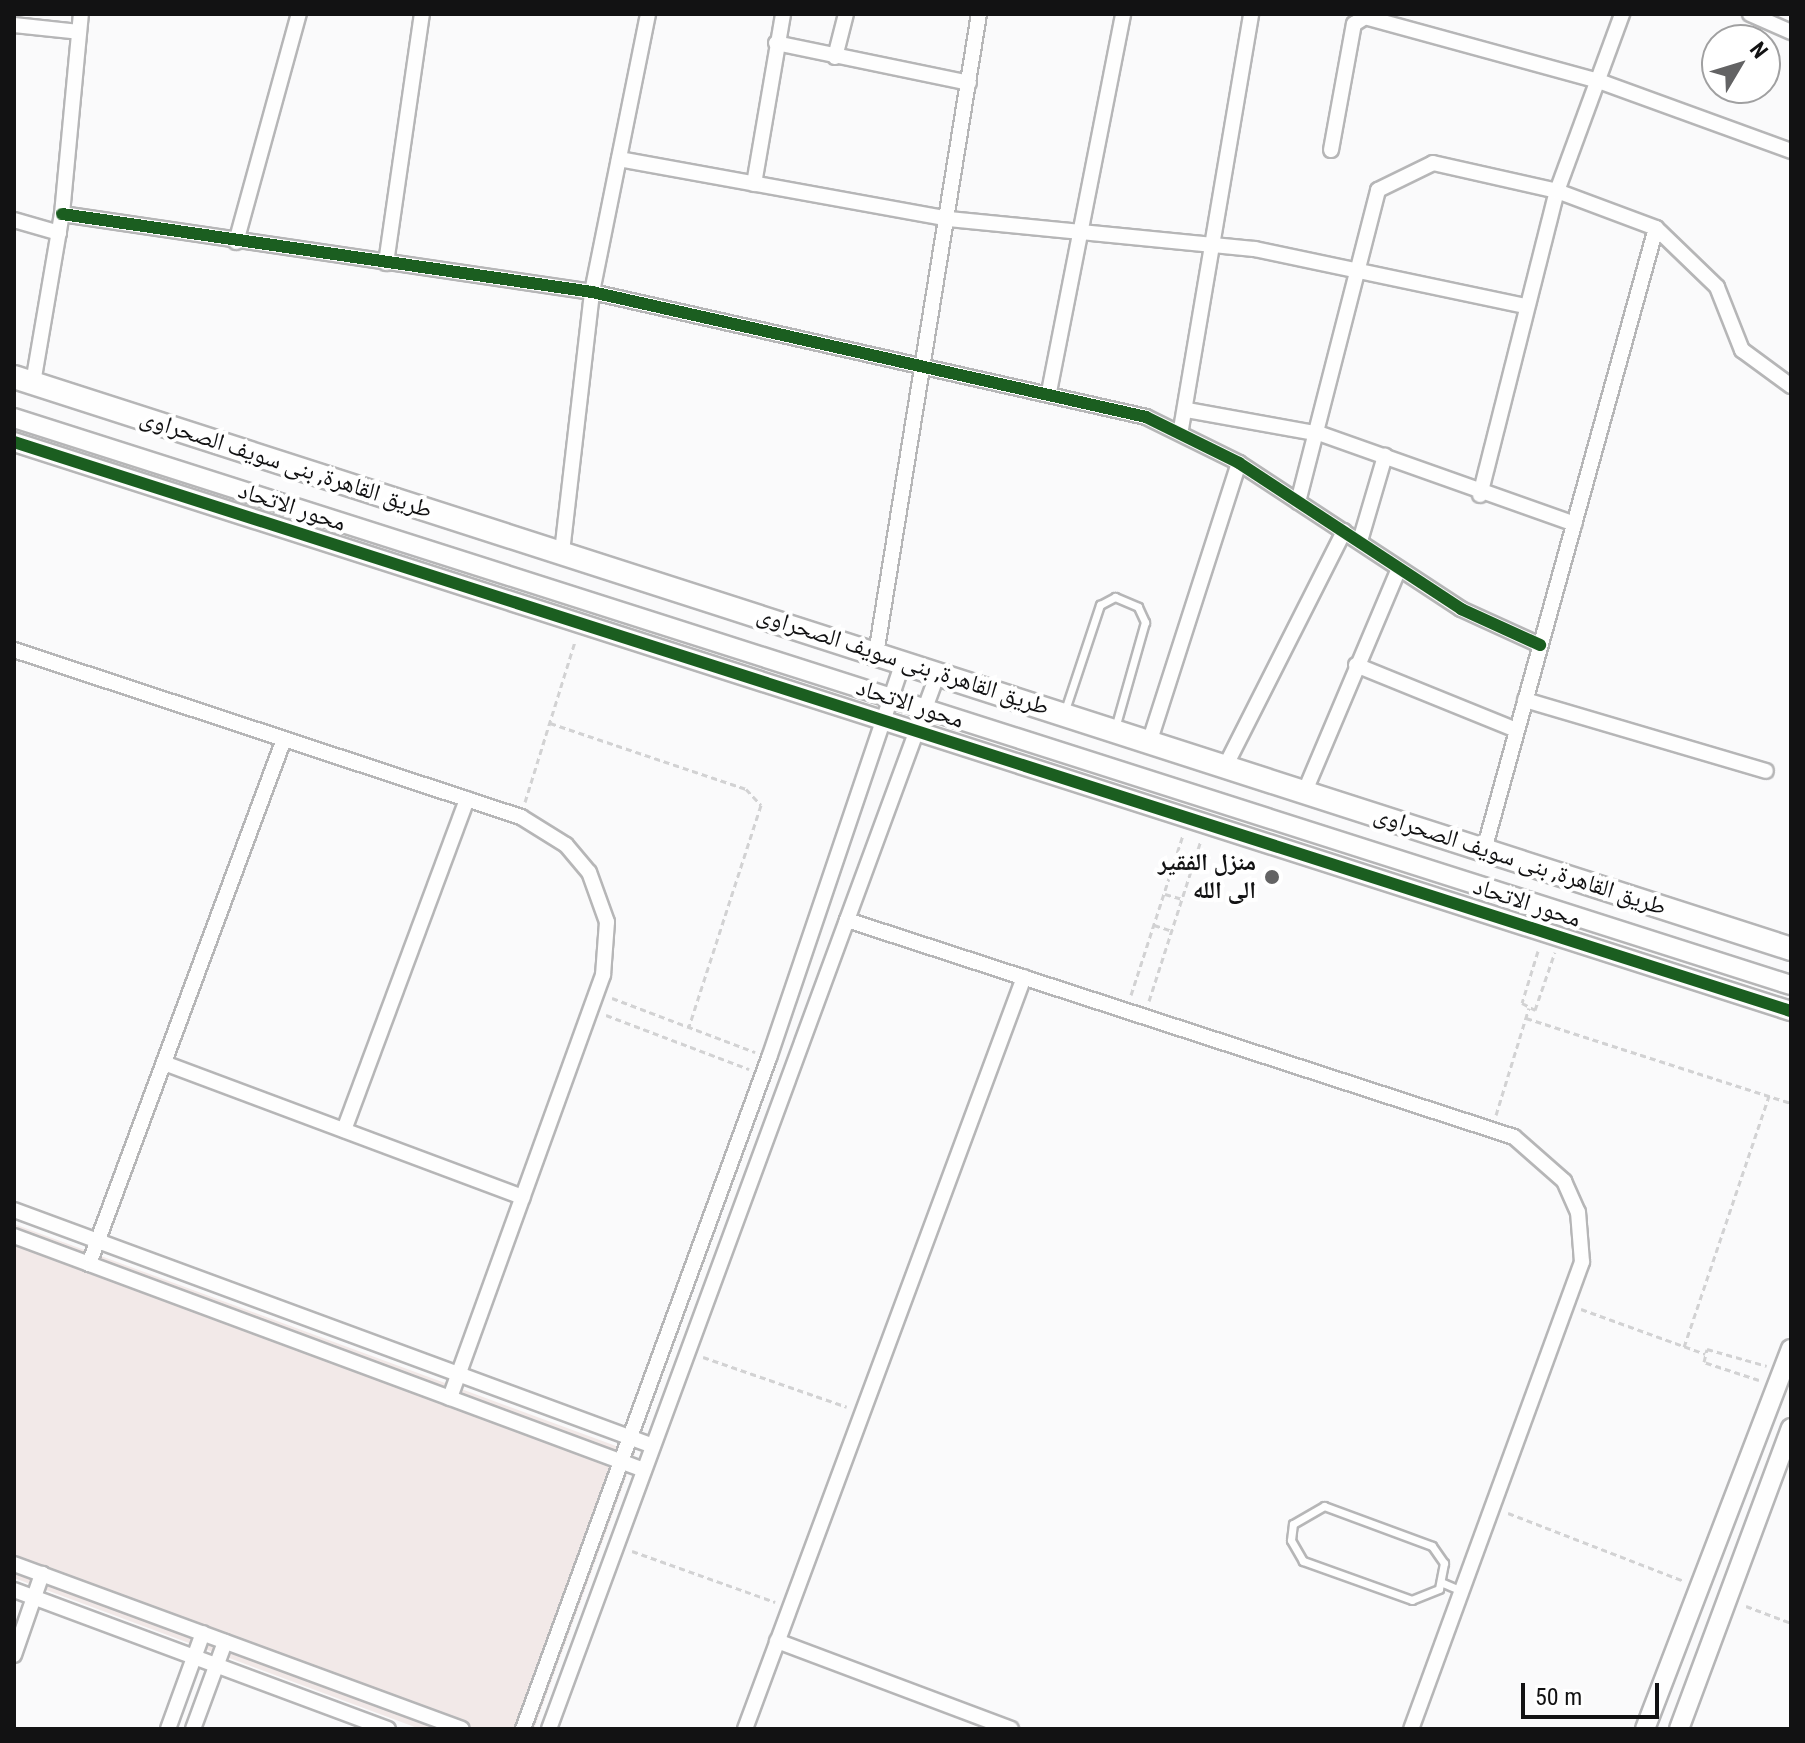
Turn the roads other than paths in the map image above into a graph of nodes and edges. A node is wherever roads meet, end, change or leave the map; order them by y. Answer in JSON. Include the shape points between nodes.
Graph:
{"nodes":[{"id":1,"x":81,"y":14,"type":"edge"},
{"id":2,"x":299,"y":14,"type":"edge"},
{"id":3,"x":422,"y":14,"type":"edge"},
{"id":4,"x":648,"y":14,"type":"edge"},
{"id":5,"x":783,"y":14,"type":"edge"},
{"id":6,"x":846,"y":14,"type":"edge"},
{"id":7,"x":979,"y":14,"type":"edge"},
{"id":8,"x":1123,"y":14,"type":"edge"},
{"id":9,"x":1251,"y":14,"type":"edge"},
{"id":10,"x":1622,"y":14,"type":"edge"},
{"id":11,"x":1750,"y":14,"type":"edge"},
{"id":12,"x":14,"y":25,"type":"edge"},
{"id":13,"x":79,"y":32,"type":"junction"},
{"id":14,"x":1791,"y":32,"type":"edge"},
{"id":15,"x":776,"y":43,"type":"junction"},
{"id":16,"x":835,"y":57,"type":"junction"},
{"id":17,"x":1596,"y":80,"type":"junction"},
{"id":18,"x":969,"y":83,"type":"junction"},
{"id":19,"x":1331,"y":150,"type":"dead end"},
{"id":20,"x":1791,"y":151,"type":"edge"},
{"id":21,"x":619,"y":159,"type":"junction"},
{"id":22,"x":754,"y":184,"type":"junction"},
{"id":23,"x":1557,"y":191,"type":"junction"},
{"id":24,"x":62,"y":214,"type":"junction"},
{"id":25,"x":948,"y":219,"type":"junction"},
{"id":26,"x":14,"y":220,"type":"edge"},
{"id":27,"x":1656,"y":228,"type":"junction"},
{"id":28,"x":59,"y":233,"type":"junction"},
{"id":29,"x":1082,"y":234,"type":"junction"},
{"id":30,"x":236,"y":242,"type":"junction"},
{"id":31,"x":1214,"y":244,"type":"junction"},
{"id":32,"x":386,"y":263,"type":"junction"},
{"id":33,"x":1355,"y":267,"type":"junction"},
{"id":34,"x":592,"y":292,"type":"junction"},
{"id":35,"x":1526,"y":306,"type":"junction"},
{"id":36,"x":926,"y":371,"type":"junction"},
{"id":37,"x":23,"y":380,"type":"edge"},
{"id":38,"x":1791,"y":386,"type":"edge"},
{"id":39,"x":1049,"y":392,"type":"junction"},
{"id":40,"x":1187,"y":410,"type":"junction"},
{"id":41,"x":14,"y":418,"type":"edge"},
{"id":42,"x":1181,"y":429,"type":"junction"},
{"id":43,"x":1321,"y":434,"type":"junction"},
{"id":44,"x":14,"y":442,"type":"edge"},
{"id":45,"x":1385,"y":456,"type":"junction"},
{"id":46,"x":1239,"y":463,"type":"junction"},
{"id":47,"x":1480,"y":495,"type":"junction"},
{"id":48,"x":1298,"y":502,"type":"junction"},
{"id":49,"x":1575,"y":524,"type":"junction"},
{"id":50,"x":1344,"y":531,"type":"junction"},
{"id":51,"x":1360,"y":541,"type":"junction"},
{"id":52,"x":562,"y":552,"type":"junction"},
{"id":53,"x":1399,"y":569,"type":"junction"},
{"id":54,"x":1540,"y":645,"type":"junction"},
{"id":55,"x":14,"y":650,"type":"edge"},
{"id":56,"x":876,"y":654,"type":"junction"},
{"id":57,"x":903,"y":662,"type":"junction"},
{"id":58,"x":1356,"y":665,"type":"junction"},
{"id":59,"x":938,"y":673,"type":"junction"},
{"id":60,"x":893,"y":697,"type":"junction"},
{"id":61,"x":1525,"y":700,"type":"junction"},
{"id":62,"x":925,"y":708,"type":"junction"},
{"id":63,"x":1064,"y":712,"type":"junction"},
{"id":64,"x":888,"y":720,"type":"junction"},
{"id":65,"x":1115,"y":728,"type":"junction"},
{"id":66,"x":916,"y":729,"type":"junction"},
{"id":67,"x":1516,"y":730,"type":"junction"},
{"id":68,"x":284,"y":739,"type":"junction"},
{"id":69,"x":1150,"y":740,"type":"junction"},
{"id":70,"x":1226,"y":765,"type":"junction"},
{"id":71,"x":1766,"y":771,"type":"dead end"},
{"id":72,"x":1305,"y":791,"type":"junction"},
{"id":73,"x":467,"y":799,"type":"junction"},
{"id":74,"x":1484,"y":850,"type":"junction"},
{"id":75,"x":847,"y":920,"type":"junction"},
{"id":76,"x":1791,"y":949,"type":"edge"},
{"id":77,"x":1024,"y":977,"type":"junction"},
{"id":78,"x":1791,"y":985,"type":"edge"},
{"id":79,"x":1791,"y":1011,"type":"edge"},
{"id":80,"x":164,"y":1063,"type":"junction"},
{"id":81,"x":344,"y":1130,"type":"junction"},
{"id":82,"x":523,"y":1197,"type":"junction"},
{"id":83,"x":14,"y":1210,"type":"edge"},
{"id":84,"x":14,"y":1236,"type":"edge"},
{"id":85,"x":98,"y":1241,"type":"junction"},
{"id":86,"x":89,"y":1264,"type":"junction"},
{"id":87,"x":1791,"y":1349,"type":"edge"},
{"id":88,"x":459,"y":1374,"type":"junction"},
{"id":89,"x":450,"y":1398,"type":"junction"},
{"id":90,"x":1791,"y":1428,"type":"edge"},
{"id":91,"x":631,"y":1438,"type":"junction"},
{"id":92,"x":653,"y":1446,"type":"junction"},
{"id":93,"x":622,"y":1461,"type":"junction"},
{"id":94,"x":644,"y":1470,"type":"junction"},
{"id":95,"x":14,"y":1564,"type":"edge"},
{"id":96,"x":42,"y":1574,"type":"junction"},
{"id":97,"x":1443,"y":1583,"type":"junction"},
{"id":98,"x":14,"y":1590,"type":"edge"},
{"id":99,"x":1462,"y":1591,"type":"junction"},
{"id":100,"x":34,"y":1597,"type":"junction"},
{"id":101,"x":203,"y":1633,"type":"junction"},
{"id":102,"x":777,"y":1641,"type":"junction"},
{"id":103,"x":225,"y":1642,"type":"junction"},
{"id":104,"x":14,"y":1655,"type":"edge"},
{"id":105,"x":194,"y":1657,"type":"junction"},
{"id":106,"x":216,"y":1665,"type":"junction"},
{"id":107,"x":168,"y":1729,"type":"edge"},
{"id":108,"x":193,"y":1729,"type":"edge"},
{"id":109,"x":388,"y":1729,"type":"edge"},
{"id":110,"x":462,"y":1729,"type":"edge"},
{"id":111,"x":523,"y":1729,"type":"edge"},
{"id":112,"x":549,"y":1729,"type":"edge"},
{"id":113,"x":745,"y":1729,"type":"edge"},
{"id":114,"x":1011,"y":1729,"type":"edge"},
{"id":115,"x":1411,"y":1729,"type":"edge"},
{"id":116,"x":1645,"y":1729,"type":"edge"},
{"id":117,"x":1679,"y":1729,"type":"edge"}],
"edges":[{"from":1,"to":13,"type":"street"},
{"from":2,"to":30,"type":"street"},
{"from":3,"to":32,"type":"street"},
{"from":4,"to":21,"type":"street"},
{"from":5,"to":15,"type":"street"},
{"from":6,"to":16,"type":"street"},
{"from":7,"to":18,"type":"street"},
{"from":8,"to":29,"type":"street"},
{"from":9,"to":31,"type":"street"},
{"from":10,"to":17,"type":"street"},
{"from":11,"to":14,"type":"street"},
{"from":12,"to":13,"type":"street"},
{"from":13,"to":24,"type":"street"},
{"from":15,"to":16,"type":"street"},
{"from":15,"to":22,"type":"street"},
{"from":16,"to":18,"type":"street"},
{"from":17,"to":19,"type":"street","via":[[1359,19]]},
{"from":17,"to":20,"type":"street"},
{"from":17,"to":23,"type":"street"},
{"from":18,"to":25,"type":"street"},
{"from":21,"to":22,"type":"street"},
{"from":21,"to":34,"type":"street"},
{"from":22,"to":25,"type":"street"},
{"from":23,"to":27,"type":"street"},
{"from":23,"to":33,"type":"street","via":[[1454,163],[1405,172],[1378,190]]},
{"from":23,"to":35,"type":"street"},
{"from":24,"to":28,"type":"street"},
{"from":24,"to":30,"type":"street"},
{"from":25,"to":29,"type":"street"},
{"from":25,"to":36,"type":"street"},
{"from":26,"to":28,"type":"street"},
{"from":27,"to":38,"type":"street","via":[[1717,287],[1742,350]]},
{"from":27,"to":49,"type":"street"},
{"from":28,"to":37,"type":"street"},
{"from":29,"to":31,"type":"street"},
{"from":29,"to":39,"type":"street"},
{"from":30,"to":32,"type":"street"},
{"from":31,"to":33,"type":"street"},
{"from":31,"to":40,"type":"street"},
{"from":32,"to":34,"type":"street"},
{"from":33,"to":35,"type":"street"},
{"from":33,"to":43,"type":"street"},
{"from":34,"to":36,"type":"street"},
{"from":34,"to":52,"type":"street"},
{"from":35,"to":47,"type":"street"},
{"from":36,"to":39,"type":"street"},
{"from":36,"to":56,"type":"street"},
{"from":37,"to":52,"type":"main road","name":"طريق القاهرة, بنى سويف الصحراوى"},
{"from":39,"to":42,"type":"street"},
{"from":40,"to":42,"type":"street"},
{"from":40,"to":43,"type":"street"},
{"from":41,"to":60,"type":"street","name":"محور الاتحاد"},
{"from":42,"to":46,"type":"street"},
{"from":43,"to":45,"type":"street"},
{"from":43,"to":48,"type":"street"},
{"from":44,"to":64,"type":"street","name":"محور الاتحاد"},
{"from":45,"to":47,"type":"street"},
{"from":45,"to":51,"type":"street"},
{"from":46,"to":48,"type":"street"},
{"from":46,"to":69,"type":"street"},
{"from":47,"to":49,"type":"street"},
{"from":48,"to":50,"type":"street"},
{"from":49,"to":54,"type":"street"},
{"from":50,"to":51,"type":"street"},
{"from":50,"to":70,"type":"street"},
{"from":51,"to":53,"type":"street"},
{"from":52,"to":56,"type":"main road","name":"طريق القاهرة, بنى سويف الصحراوى"},
{"from":53,"to":54,"type":"street"},
{"from":53,"to":58,"type":"street"},
{"from":54,"to":61,"type":"street"},
{"from":55,"to":68,"type":"street"},
{"from":56,"to":57,"type":"main road","name":"طريق القاهرة, بنى سويف الصحراوى"},
{"from":57,"to":59,"type":"main road","name":"طريق القاهرة, بنى سويف الصحراوى"},
{"from":57,"to":60,"type":"street"},
{"from":58,"to":67,"type":"street"},
{"from":58,"to":72,"type":"street"},
{"from":59,"to":62,"type":"street"},
{"from":59,"to":63,"type":"main road","name":"طريق القاهرة, بنى سويف الصحراوى"},
{"from":60,"to":62,"type":"street","name":"محور الاتحاد"},
{"from":60,"to":64,"type":"street"},
{"from":61,"to":67,"type":"street"},
{"from":61,"to":71,"type":"street"},
{"from":62,"to":66,"type":"street"},
{"from":62,"to":78,"type":"street","name":"محور الاتحاد"},
{"from":63,"to":65,"type":"main road","name":"طريق القاهرة, بنى سويف الصحراوى"},
{"from":63,"to":65,"type":"lane","via":[[1100,605],[1115,597],[1138,607],[1145,622]]},
{"from":64,"to":66,"type":"street","name":"محور الاتحاد"},
{"from":64,"to":91,"type":"street"},
{"from":65,"to":69,"type":"main road","name":"طريق القاهرة, بنى سويف الصحراوى"},
{"from":66,"to":75,"type":"street"},
{"from":66,"to":79,"type":"street","name":"محور الاتحاد"},
{"from":67,"to":74,"type":"street"},
{"from":68,"to":73,"type":"street"},
{"from":68,"to":80,"type":"street"},
{"from":69,"to":70,"type":"main road","name":"طريق القاهرة, بنى سويف الصحراوى"},
{"from":70,"to":72,"type":"main road","name":"طريق القاهرة, بنى سويف الصحراوى"},
{"from":72,"to":74,"type":"main road","name":"طريق القاهرة, بنى سويف الصحراوى"},
{"from":73,"to":81,"type":"street"},
{"from":73,"to":82,"type":"street","via":[[521,817],[566,845],[597,888],[608,940],[597,992]]},
{"from":74,"to":76,"type":"main road","name":"طريق القاهرة, بنى سويف الصحراوى"},
{"from":75,"to":77,"type":"street"},
{"from":75,"to":92,"type":"street"},
{"from":77,"to":99,"type":"street","via":[[1491,1130],[1542,1156],[1572,1196],[1583,1245],[1567,1304]]},
{"from":77,"to":102,"type":"street"},
{"from":80,"to":81,"type":"street"},
{"from":80,"to":85,"type":"street"},
{"from":81,"to":82,"type":"street"},
{"from":82,"to":88,"type":"street"},
{"from":83,"to":85,"type":"street"},
{"from":84,"to":86,"type":"street"},
{"from":85,"to":86,"type":"street"},
{"from":85,"to":88,"type":"street"},
{"from":86,"to":89,"type":"street"},
{"from":87,"to":116,"type":"street"},
{"from":88,"to":89,"type":"street"},
{"from":88,"to":91,"type":"street"},
{"from":89,"to":93,"type":"street"},
{"from":90,"to":117,"type":"street"},
{"from":91,"to":92,"type":"street"},
{"from":91,"to":93,"type":"street"},
{"from":92,"to":94,"type":"street"},
{"from":93,"to":94,"type":"street"},
{"from":93,"to":111,"type":"street"},
{"from":94,"to":112,"type":"street"},
{"from":95,"to":96,"type":"street"},
{"from":96,"to":100,"type":"street"},
{"from":96,"to":101,"type":"street"},
{"from":97,"to":97,"type":"lane","via":[[1444,1563],[1432,1546],[1324,1506],[1293,1524],[1291,1540],[1303,1561],[1412,1600]]},
{"from":97,"to":99,"type":"lane"},
{"from":98,"to":100,"type":"street"},
{"from":99,"to":115,"type":"street"},
{"from":100,"to":104,"type":"street"},
{"from":100,"to":105,"type":"street"},
{"from":101,"to":103,"type":"street"},
{"from":101,"to":105,"type":"street"},
{"from":102,"to":113,"type":"street"},
{"from":102,"to":114,"type":"street"},
{"from":103,"to":106,"type":"street"},
{"from":103,"to":110,"type":"street"},
{"from":105,"to":106,"type":"street"},
{"from":105,"to":107,"type":"street"},
{"from":106,"to":108,"type":"street"},
{"from":106,"to":109,"type":"street"}]}
